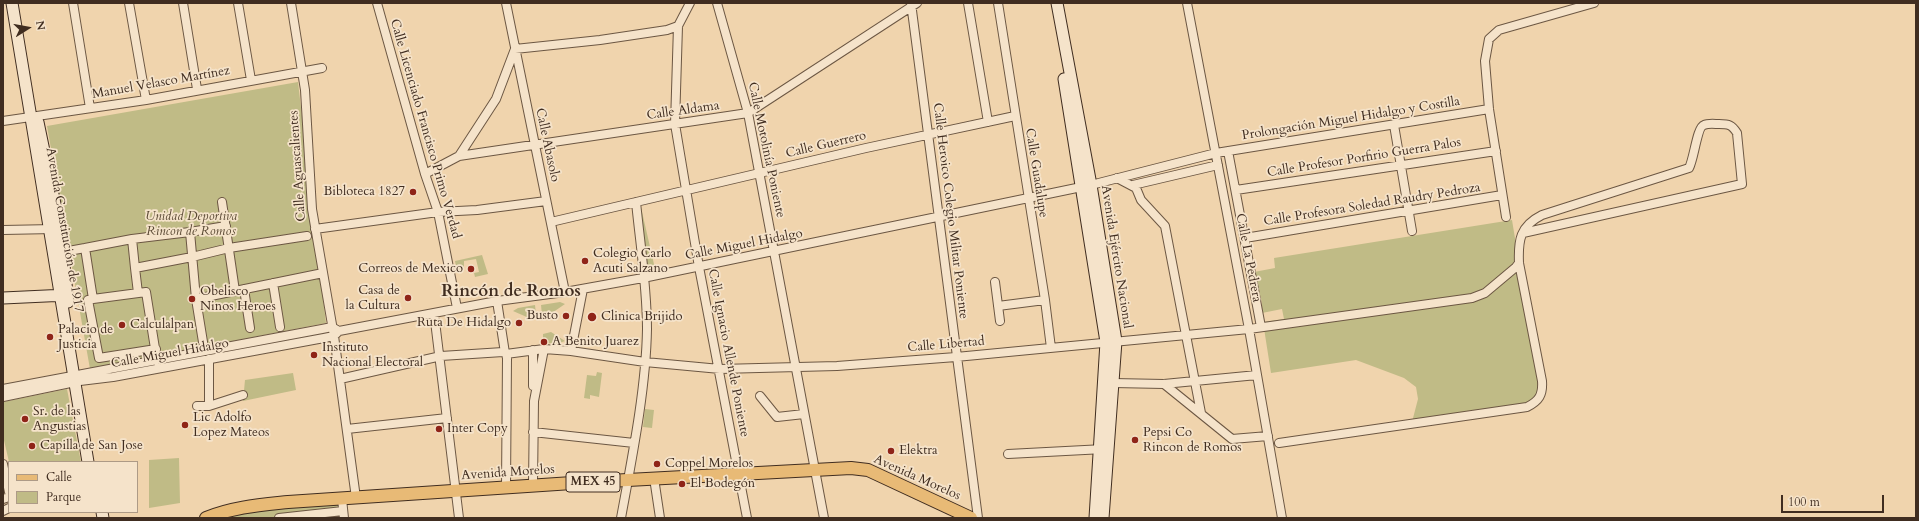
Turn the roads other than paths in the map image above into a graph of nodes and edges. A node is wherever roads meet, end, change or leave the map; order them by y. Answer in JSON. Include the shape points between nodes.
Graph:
{"nodes":[{"id":1,"x":12,"y":3,"type":"edge"},
{"id":2,"x":19,"y":3,"type":"edge"},
{"id":3,"x":73,"y":3,"type":"edge"},
{"id":4,"x":129,"y":3,"type":"edge"},
{"id":5,"x":183,"y":3,"type":"edge"},
{"id":6,"x":238,"y":3,"type":"edge"},
{"id":7,"x":291,"y":3,"type":"edge"},
{"id":8,"x":377,"y":3,"type":"edge"},
{"id":9,"x":506,"y":3,"type":"edge"},
{"id":10,"x":690,"y":3,"type":"edge"},
{"id":11,"x":717,"y":3,"type":"edge"},
{"id":12,"x":968,"y":3,"type":"edge"},
{"id":13,"x":998,"y":3,"type":"edge"},
{"id":14,"x":1051,"y":3,"type":"edge"},
{"id":15,"x":1057,"y":3,"type":"edge"},
{"id":16,"x":1187,"y":3,"type":"edge"},
{"id":17,"x":1594,"y":3,"type":"edge"},
{"id":18,"x":913,"y":4,"type":"edge"},
{"id":19,"x":678,"y":26,"type":"junction"},
{"id":20,"x":515,"y":49,"type":"junction"},
{"id":21,"x":322,"y":68,"type":"dead end"},
{"id":22,"x":303,"y":72,"type":"junction"},
{"id":23,"x":251,"y":80,"type":"junction"},
{"id":24,"x":197,"y":89,"type":"junction"},
{"id":25,"x":146,"y":100,"type":"junction"},
{"id":26,"x":90,"y":108,"type":"junction"},
{"id":27,"x":1490,"y":109,"type":"junction"},
{"id":28,"x":748,"y":114,"type":"junction"},
{"id":29,"x":34,"y":116,"type":"junction"},
{"id":30,"x":1015,"y":116,"type":"junction"},
{"id":31,"x":3,"y":120,"type":"edge"},
{"id":32,"x":988,"y":122,"type":"junction"},
{"id":33,"x":675,"y":124,"type":"junction"},
{"id":34,"x":1394,"y":125,"type":"junction"},
{"id":35,"x":928,"y":136,"type":"junction"},
{"id":36,"x":535,"y":144,"type":"junction"},
{"id":37,"x":1228,"y":151,"type":"junction"},
{"id":38,"x":1496,"y":151,"type":"junction"},
{"id":39,"x":1216,"y":153,"type":"junction"},
{"id":40,"x":459,"y":156,"type":"junction"},
{"id":41,"x":1178,"y":162,"type":"junction"},
{"id":42,"x":1401,"y":164,"type":"junction"},
{"id":43,"x":1218,"y":165,"type":"junction"},
{"id":44,"x":759,"y":173,"type":"junction"},
{"id":45,"x":425,"y":174,"type":"junction"},
{"id":46,"x":1178,"y":174,"type":"junction"},
{"id":47,"x":1117,"y":178,"type":"junction"},
{"id":48,"x":1132,"y":185,"type":"junction"},
{"id":49,"x":1086,"y":186,"type":"junction"},
{"id":50,"x":686,"y":190,"type":"junction"},
{"id":51,"x":1236,"y":190,"type":"junction"},
{"id":52,"x":1502,"y":196,"type":"junction"},
{"id":53,"x":1028,"y":198,"type":"junction"},
{"id":54,"x":546,"y":201,"type":"junction"},
{"id":55,"x":222,"y":202,"type":"dead end"},
{"id":56,"x":636,"y":202,"type":"junction"},
{"id":57,"x":1409,"y":211,"type":"junction"},
{"id":58,"x":438,"y":212,"type":"junction"},
{"id":59,"x":1506,"y":217,"type":"dead end"},
{"id":60,"x":938,"y":218,"type":"junction"},
{"id":61,"x":551,"y":222,"type":"junction"},
{"id":62,"x":56,"y":226,"type":"junction"},
{"id":63,"x":226,"y":226,"type":"junction"},
{"id":64,"x":315,"y":229,"type":"junction"},
{"id":65,"x":3,"y":230,"type":"edge"},
{"id":66,"x":1412,"y":231,"type":"dead end"},
{"id":67,"x":190,"y":232,"type":"junction"},
{"id":68,"x":1523,"y":233,"type":"junction"},
{"id":69,"x":307,"y":236,"type":"dead end"},
{"id":70,"x":132,"y":238,"type":"junction"},
{"id":71,"x":1245,"y":238,"type":"junction"},
{"id":72,"x":85,"y":248,"type":"junction"},
{"id":73,"x":229,"y":248,"type":"junction"},
{"id":74,"x":774,"y":251,"type":"junction"},
{"id":75,"x":63,"y":252,"type":"junction"},
{"id":76,"x":192,"y":257,"type":"junction"},
{"id":77,"x":1519,"y":263,"type":"junction"},
{"id":78,"x":699,"y":266,"type":"junction"},
{"id":79,"x":135,"y":268,"type":"junction"},
{"id":80,"x":323,"y":273,"type":"junction"},
{"id":81,"x":643,"y":278,"type":"junction"},
{"id":82,"x":995,"y":282,"type":"dead end"},
{"id":83,"x":273,"y":283,"type":"junction"},
{"id":84,"x":244,"y":289,"type":"junction"},
{"id":85,"x":583,"y":289,"type":"junction"},
{"id":86,"x":236,"y":291,"type":"junction"},
{"id":87,"x":565,"y":292,"type":"junction"},
{"id":88,"x":138,"y":293,"type":"junction"},
{"id":89,"x":64,"y":296,"type":"junction"},
{"id":90,"x":3,"y":298,"type":"edge"},
{"id":91,"x":93,"y":299,"type":"junction"},
{"id":92,"x":196,"y":299,"type":"junction"},
{"id":93,"x":1045,"y":300,"type":"junction"},
{"id":94,"x":496,"y":301,"type":"junction"},
{"id":95,"x":998,"y":306,"type":"junction"},
{"id":96,"x":457,"y":308,"type":"junction"},
{"id":97,"x":434,"y":313,"type":"junction"},
{"id":98,"x":1000,"y":321,"type":"dead end"},
{"id":99,"x":280,"y":327,"type":"dead end"},
{"id":100,"x":1261,"y":327,"type":"junction"},
{"id":101,"x":250,"y":328,"type":"dead end"},
{"id":102,"x":1249,"y":329,"type":"junction"},
{"id":103,"x":335,"y":331,"type":"junction"},
{"id":104,"x":1186,"y":335,"type":"junction"},
{"id":105,"x":203,"y":342,"type":"dead end"},
{"id":106,"x":1111,"y":342,"type":"junction"},
{"id":107,"x":1051,"y":348,"type":"junction"},
{"id":108,"x":544,"y":349,"type":"junction"},
{"id":109,"x":156,"y":350,"type":"junction"},
{"id":110,"x":533,"y":350,"type":"junction"},
{"id":111,"x":572,"y":351,"type":"junction"},
{"id":112,"x":505,"y":353,"type":"junction"},
{"id":113,"x":441,"y":356,"type":"junction"},
{"id":114,"x":956,"y":357,"type":"junction"},
{"id":115,"x":209,"y":359,"type":"junction"},
{"id":116,"x":157,"y":361,"type":"junction"},
{"id":117,"x":645,"y":362,"type":"junction"},
{"id":118,"x":796,"y":367,"type":"junction"},
{"id":119,"x":720,"y":370,"type":"junction"},
{"id":120,"x":1257,"y":375,"type":"junction"},
{"id":121,"x":77,"y":378,"type":"junction"},
{"id":122,"x":340,"y":379,"type":"junction"},
{"id":123,"x":1194,"y":381,"type":"junction"},
{"id":124,"x":1113,"y":383,"type":"junction"},
{"id":125,"x":1164,"y":384,"type":"junction"},
{"id":126,"x":3,"y":389,"type":"edge"},
{"id":127,"x":243,"y":395,"type":"dead end"},
{"id":128,"x":760,"y":396,"type":"dead end"},
{"id":129,"x":3,"y":397,"type":"edge"},
{"id":130,"x":534,"y":401,"type":"junction"},
{"id":131,"x":197,"y":406,"type":"dead end"},
{"id":132,"x":209,"y":406,"type":"junction"},
{"id":133,"x":1201,"y":413,"type":"junction"},
{"id":134,"x":804,"y":414,"type":"junction"},
{"id":135,"x":447,"y":418,"type":"junction"},
{"id":136,"x":347,"y":429,"type":"junction"},
{"id":137,"x":534,"y":432,"type":"junction"},
{"id":138,"x":1268,"y":436,"type":"junction"},
{"id":139,"x":634,"y":443,"type":"junction"},
{"id":140,"x":1279,"y":443,"type":"dead end"},
{"id":141,"x":1104,"y":449,"type":"junction"},
{"id":142,"x":1008,"y":454,"type":"dead end"},
{"id":143,"x":88,"y":461,"type":"edge"},
{"id":144,"x":94,"y":461,"type":"edge"},
{"id":145,"x":3,"y":464,"type":"edge"},
{"id":146,"x":814,"y":469,"type":"junction"},
{"id":147,"x":739,"y":473,"type":"junction"},
{"id":148,"x":654,"y":478,"type":"junction"},
{"id":149,"x":628,"y":480,"type":"junction"},
{"id":150,"x":533,"y":485,"type":"junction"},
{"id":151,"x":8,"y":487,"type":"edge"},
{"id":152,"x":506,"y":487,"type":"junction"},
{"id":153,"x":456,"y":491,"type":"junction"},
{"id":154,"x":356,"y":498,"type":"junction"},
{"id":155,"x":343,"y":509,"type":"edge"},
{"id":156,"x":206,"y":518,"type":"edge"},
{"id":157,"x":279,"y":518,"type":"edge"},
{"id":158,"x":459,"y":518,"type":"edge"},
{"id":159,"x":621,"y":518,"type":"edge"},
{"id":160,"x":660,"y":518,"type":"edge"},
{"id":161,"x":747,"y":518,"type":"edge"},
{"id":162,"x":824,"y":518,"type":"edge"},
{"id":163,"x":971,"y":518,"type":"edge"},
{"id":164,"x":978,"y":518,"type":"edge"},
{"id":165,"x":1098,"y":518,"type":"edge"},
{"id":166,"x":1282,"y":518,"type":"edge"}],
"edges":[{"from":1,"to":29,"type":"main road","name":"Avenida Constitución de 1917"},
{"from":2,"to":29,"type":"main road","name":"Avenida Constitución de 1917"},
{"from":3,"to":26,"type":"street"},
{"from":4,"to":25,"type":"street"},
{"from":5,"to":24,"type":"street"},
{"from":6,"to":23,"type":"street"},
{"from":7,"to":22,"type":"street","name":"Calle Aguascalientes"},
{"from":8,"to":45,"type":"street","name":"Calle Licenciado Francisco Primo Verdad"},
{"from":9,"to":20,"type":"street","name":"Calle Abasolo"},
{"from":10,"to":19,"type":"street","name":"Calle Ignacio Allende Poniente"},
{"from":11,"to":28,"type":"street","name":"Calle Motolinía Poniente"},
{"from":12,"to":32,"type":"street"},
{"from":13,"to":30,"type":"street","name":"Calle Guadalupe"},
{"from":14,"to":49,"type":"main road","name":"Avenida Ejército Nacional"},
{"from":15,"to":49,"type":"main road","name":"Avenida Ejército Nacional"},
{"from":16,"to":39,"type":"street","name":"Calle La Pedrera"},
{"from":17,"to":27,"type":"street","via":[[1499,30],[1494,34],[1488,44],[1485,61]]},
{"from":18,"to":28,"type":"street","name":"Calle Aldama"},
{"from":18,"to":35,"type":"street","name":"Calle Heroico Colegio Militar Poniente"},
{"from":19,"to":20,"type":"street","via":[[600,40]]},
{"from":19,"to":33,"type":"street","name":"Calle Ignacio Allende Poniente"},
{"from":20,"to":36,"type":"street","name":"Calle Abasolo"},
{"from":20,"to":40,"type":"street","via":[[496,99]]},
{"from":21,"to":22,"type":"street","name":"Manuel Velasco Martínez"},
{"from":22,"to":23,"type":"street","name":"Manuel Velasco Martínez"},
{"from":22,"to":64,"type":"street","name":"Calle Aguascalientes","via":[[310,196]]},
{"from":23,"to":24,"type":"street","name":"Manuel Velasco Martínez"},
{"from":24,"to":25,"type":"street","name":"Manuel Velasco Martínez"},
{"from":25,"to":26,"type":"street","name":"Manuel Velasco Martínez"},
{"from":26,"to":29,"type":"street","name":"Manuel Velasco Martínez"},
{"from":27,"to":34,"type":"street","name":"Prolongación Miguel Hidalgo y Costilla"},
{"from":27,"to":38,"type":"street"},
{"from":28,"to":33,"type":"street","name":"Calle Aldama"},
{"from":28,"to":44,"type":"street","name":"Calle Motolinía Poniente"},
{"from":29,"to":31,"type":"street","name":"Manuel Velasco Martínez"},
{"from":29,"to":62,"type":"main road","name":"Avenida Constitución de 1917"},
{"from":29,"to":62,"type":"main road","name":"Avenida Constitución de 1917","via":[[38,165],[43,175],[51,222]]},
{"from":30,"to":32,"type":"street","name":"Calle Guerrero"},
{"from":30,"to":53,"type":"street","name":"Calle Guadalupe"},
{"from":32,"to":35,"type":"street","name":"Calle Guerrero"},
{"from":33,"to":36,"type":"street","name":"Calle Aldama"},
{"from":33,"to":50,"type":"street","name":"Calle Ignacio Allende Poniente"},
{"from":34,"to":37,"type":"street","name":"Prolongación Miguel Hidalgo y Costilla"},
{"from":34,"to":42,"type":"street"},
{"from":35,"to":44,"type":"street","name":"Calle Guerrero"},
{"from":35,"to":60,"type":"street","name":"Calle Heroico Colegio Militar Poniente"},
{"from":36,"to":40,"type":"street","name":"Calle Aldama"},
{"from":36,"to":54,"type":"street","name":"Calle Abasolo"},
{"from":37,"to":39,"type":"street","name":"Prolongación Miguel Hidalgo y Costilla"},
{"from":37,"to":51,"type":"street"},
{"from":38,"to":42,"type":"street","name":"Calle Profesor Porfirio Guerra Palos"},
{"from":38,"to":52,"type":"street"},
{"from":39,"to":41,"type":"street"},
{"from":39,"to":43,"type":"street","name":"Calle La Pedrera"},
{"from":40,"to":45,"type":"street","name":"Calle Aldama"},
{"from":41,"to":46,"type":"street"},
{"from":41,"to":47,"type":"street"},
{"from":42,"to":51,"type":"street","name":"Calle Profesor Porfirio Guerra Palos"},
{"from":42,"to":57,"type":"street"},
{"from":43,"to":46,"type":"street"},
{"from":43,"to":102,"type":"street","name":"Calle La Pedrera"},
{"from":44,"to":50,"type":"street","name":"Calle Guerrero"},
{"from":44,"to":74,"type":"street","name":"Calle Motolinía Poniente"},
{"from":45,"to":58,"type":"street","name":"Calle Licenciado Francisco Primo Verdad"},
{"from":46,"to":48,"type":"street"},
{"from":47,"to":48,"type":"street"},
{"from":47,"to":49,"type":"street"},
{"from":48,"to":104,"type":"street","via":[[1138,191],[1141,200],[1165,226]]},
{"from":49,"to":53,"type":"street","name":"Calle Miguel Hidalgo"},
{"from":49,"to":106,"type":"main road","name":"Avenida Ejército Nacional"},
{"from":50,"to":56,"type":"street","name":"Calle Guerrero"},
{"from":50,"to":78,"type":"street","name":"Calle Ignacio Allende Poniente"},
{"from":51,"to":71,"type":"street"},
{"from":52,"to":57,"type":"street","name":"Calle Profesora Soledad Raudry Pedroza"},
{"from":52,"to":59,"type":"street"},
{"from":53,"to":60,"type":"street","name":"Calle Miguel Hidalgo"},
{"from":53,"to":93,"type":"street","name":"Calle Guadalupe"},
{"from":54,"to":58,"type":"street","via":[[478,210]]},
{"from":54,"to":61,"type":"street","name":"Calle Abasolo"},
{"from":55,"to":63,"type":"street"},
{"from":56,"to":61,"type":"street","name":"Calle Guerrero"},
{"from":56,"to":81,"type":"street"},
{"from":57,"to":66,"type":"street"},
{"from":57,"to":71,"type":"street","name":"Calle Profesora Soledad Raudry Pedroza"},
{"from":58,"to":64,"type":"street"},
{"from":58,"to":96,"type":"street","name":"Calle Licenciado Francisco Primo Verdad"},
{"from":60,"to":74,"type":"street","name":"Calle Miguel Hidalgo"},
{"from":60,"to":114,"type":"street","name":"Calle Heroico Colegio Militar Poniente"},
{"from":61,"to":87,"type":"street","name":"Calle Abasolo"},
{"from":62,"to":65,"type":"street"},
{"from":62,"to":75,"type":"main road","name":"Avenida Constitución de 1917"},
{"from":62,"to":89,"type":"main road","name":"Avenida Constitución de 1917"},
{"from":63,"to":67,"type":"street"},
{"from":63,"to":73,"type":"street"},
{"from":64,"to":80,"type":"street","name":"Calle Aguascalientes"},
{"from":67,"to":70,"type":"street"},
{"from":67,"to":76,"type":"street"},
{"from":68,"to":68,"type":"street","via":[[1529,221],[1542,215],[1689,168],[1695,154],[1699,129],[1705,124],[1728,124],[1734,127],[1737,133],[1742,184]]},
{"from":68,"to":77,"type":"street","via":[[1518,248]]},
{"from":69,"to":73,"type":"street"},
{"from":70,"to":72,"type":"street"},
{"from":70,"to":79,"type":"street"},
{"from":71,"to":100,"type":"street"},
{"from":72,"to":75,"type":"street"},
{"from":72,"to":91,"type":"street"},
{"from":73,"to":76,"type":"street"},
{"from":73,"to":86,"type":"street"},
{"from":74,"to":78,"type":"street","name":"Calle Miguel Hidalgo"},
{"from":74,"to":118,"type":"street","name":"Calle Motolinía Poniente"},
{"from":75,"to":89,"type":"main road","name":"Avenida Constitución de 1917"},
{"from":76,"to":79,"type":"street"},
{"from":76,"to":92,"type":"street"},
{"from":77,"to":100,"type":"street","name":"Calle Libertad","via":[[1479,296]]},
{"from":77,"to":140,"type":"street","via":[[1542,381],[1541,397],[1536,402],[1526,407]]},
{"from":78,"to":81,"type":"street","name":"Calle Miguel Hidalgo"},
{"from":78,"to":119,"type":"street","name":"Calle Ignacio Allende Poniente"},
{"from":79,"to":88,"type":"street"},
{"from":80,"to":83,"type":"street"},
{"from":80,"to":103,"type":"street","name":"Calle Aguascalientes"},
{"from":81,"to":85,"type":"street","name":"Calle Miguel Hidalgo"},
{"from":81,"to":117,"type":"street","via":[[647,328]]},
{"from":82,"to":95,"type":"street"},
{"from":83,"to":84,"type":"street"},
{"from":83,"to":99,"type":"street"},
{"from":84,"to":86,"type":"street"},
{"from":84,"to":101,"type":"street"},
{"from":85,"to":87,"type":"street","name":"Calle Miguel Hidalgo"},
{"from":85,"to":111,"type":"street"},
{"from":86,"to":92,"type":"street"},
{"from":87,"to":94,"type":"street","name":"Calle Miguel Hidalgo"},
{"from":88,"to":91,"type":"street"},
{"from":88,"to":109,"type":"street","via":[[146,292]]},
{"from":89,"to":90,"type":"main road"},
{"from":89,"to":121,"type":"main road","name":"Avenida Constitución de 1917"},
{"from":91,"to":109,"type":"street","via":[[88,300],[98,358]]},
{"from":92,"to":105,"type":"street"},
{"from":93,"to":95,"type":"street"},
{"from":93,"to":107,"type":"street","name":"Calle Guadalupe"},
{"from":94,"to":96,"type":"street","name":"Calle Miguel Hidalgo"},
{"from":94,"to":112,"type":"street"},
{"from":95,"to":98,"type":"street"},
{"from":96,"to":97,"type":"street","name":"Calle Miguel Hidalgo"},
{"from":97,"to":103,"type":"street","name":"Calle Miguel Hidalgo"},
{"from":97,"to":113,"type":"street"},
{"from":100,"to":102,"type":"street","name":"Calle Libertad"},
{"from":102,"to":104,"type":"street","name":"Calle Libertad"},
{"from":102,"to":120,"type":"street","name":"Calle La Pedrera"},
{"from":103,"to":115,"type":"street","name":"Calle Miguel Hidalgo"},
{"from":103,"to":116,"type":"street","name":"Calle Miguel Hidalgo"},
{"from":103,"to":122,"type":"street","name":"Calle Aguascalientes"},
{"from":104,"to":106,"type":"street","name":"Calle Libertad"},
{"from":104,"to":123,"type":"street"},
{"from":106,"to":107,"type":"street","name":"Calle Libertad"},
{"from":106,"to":124,"type":"main road","name":"Avenida Ejército Nacional"},
{"from":106,"to":141,"type":"main road","name":"Avenida Ejército Nacional"},
{"from":107,"to":114,"type":"street","name":"Calle Libertad"},
{"from":108,"to":110,"type":"street","name":"Calle Libertad"},
{"from":108,"to":111,"type":"street","name":"Calle Libertad"},
{"from":108,"to":130,"type":"street"},
{"from":109,"to":116,"type":"street"},
{"from":110,"to":112,"type":"street","name":"Calle Libertad"},
{"from":110,"to":130,"type":"street"},
{"from":111,"to":117,"type":"street","name":"Calle Libertad"},
{"from":112,"to":113,"type":"street"},
{"from":112,"to":152,"type":"street"},
{"from":113,"to":122,"type":"street"},
{"from":113,"to":135,"type":"street"},
{"from":114,"to":118,"type":"street","name":"Calle Libertad"},
{"from":114,"to":164,"type":"street","name":"Calle Heroico Colegio Militar Poniente"},
{"from":115,"to":121,"type":"street","name":"Calle Miguel Hidalgo"},
{"from":115,"to":132,"type":"street"},
{"from":116,"to":121,"type":"street","name":"Calle Miguel Hidalgo"},
{"from":117,"to":119,"type":"street","name":"Calle Libertad"},
{"from":117,"to":139,"type":"street"},
{"from":118,"to":119,"type":"street","name":"Calle Libertad"},
{"from":118,"to":134,"type":"street","name":"Calle Motolinía Poniente"},
{"from":119,"to":147,"type":"street","name":"Calle Ignacio Allende Poniente"},
{"from":120,"to":123,"type":"street"},
{"from":120,"to":138,"type":"street","name":"Calle La Pedrera"},
{"from":121,"to":126,"type":"street","name":"Calle Miguel Hidalgo"},
{"from":121,"to":129,"type":"street","name":"Calle Miguel Hidalgo"},
{"from":121,"to":143,"type":"main road","name":"Avenida Constitución de 1917"},
{"from":121,"to":144,"type":"main road","name":"Avenida Constitución de 1917"},
{"from":122,"to":136,"type":"street","name":"Calle Aguascalientes"},
{"from":123,"to":125,"type":"street"},
{"from":123,"to":133,"type":"street"},
{"from":124,"to":125,"type":"street"},
{"from":124,"to":141,"type":"main road","name":"Avenida Ejército Nacional"},
{"from":125,"to":133,"type":"street"},
{"from":127,"to":132,"type":"street"},
{"from":128,"to":134,"type":"street","via":[[777,417]]},
{"from":130,"to":137,"type":"street"},
{"from":131,"to":132,"type":"street"},
{"from":133,"to":138,"type":"street","via":[[1229,438],[1236,440]]},
{"from":134,"to":146,"type":"street","name":"Calle Motolinía Poniente"},
{"from":135,"to":136,"type":"street"},
{"from":135,"to":153,"type":"street"},
{"from":136,"to":154,"type":"street","name":"Calle Aguascalientes"},
{"from":137,"to":139,"type":"street"},
{"from":137,"to":150,"type":"street"},
{"from":138,"to":166,"type":"street","name":"Calle La Pedrera"},
{"from":139,"to":149,"type":"street"},
{"from":141,"to":142,"type":"street"},
{"from":141,"to":165,"type":"main road","name":"Avenida Ejército Nacional"},
{"from":145,"to":151,"type":"street"},
{"from":146,"to":147,"type":"main road","name":"Avenida Morelos","number":"MEX 45"},
{"from":146,"to":162,"type":"street","name":"Calle Motolinía Poniente"},
{"from":146,"to":163,"type":"main road","name":"Avenida Morelos","number":"MEX 45","via":[[868,470]]},
{"from":147,"to":148,"type":"main road","name":"Avenida Morelos","number":"MEX 45"},
{"from":147,"to":161,"type":"street","name":"Calle Ignacio Allende Poniente"},
{"from":148,"to":149,"type":"main road","name":"Avenida Morelos","number":"MEX 45"},
{"from":148,"to":160,"type":"street"},
{"from":149,"to":150,"type":"main road","name":"Avenida Morelos","number":"MEX 45"},
{"from":149,"to":159,"type":"street"},
{"from":150,"to":152,"type":"main road","name":"Avenida Morelos","number":"MEX 45"},
{"from":152,"to":153,"type":"main road","name":"Avenida Morelos","number":"MEX 45"},
{"from":153,"to":154,"type":"main road","name":"Avenida Morelos","number":"MEX 45"},
{"from":153,"to":158,"type":"street"},
{"from":154,"to":155,"type":"main road","name":"Avenida Morelos","number":"MEX 45"},
{"from":155,"to":156,"type":"main road","name":"Avenida Morelos","number":"MEX 45","via":[[254,505]]},
{"from":155,"to":157,"type":"street","name":"Avenida Morelos"}]}
